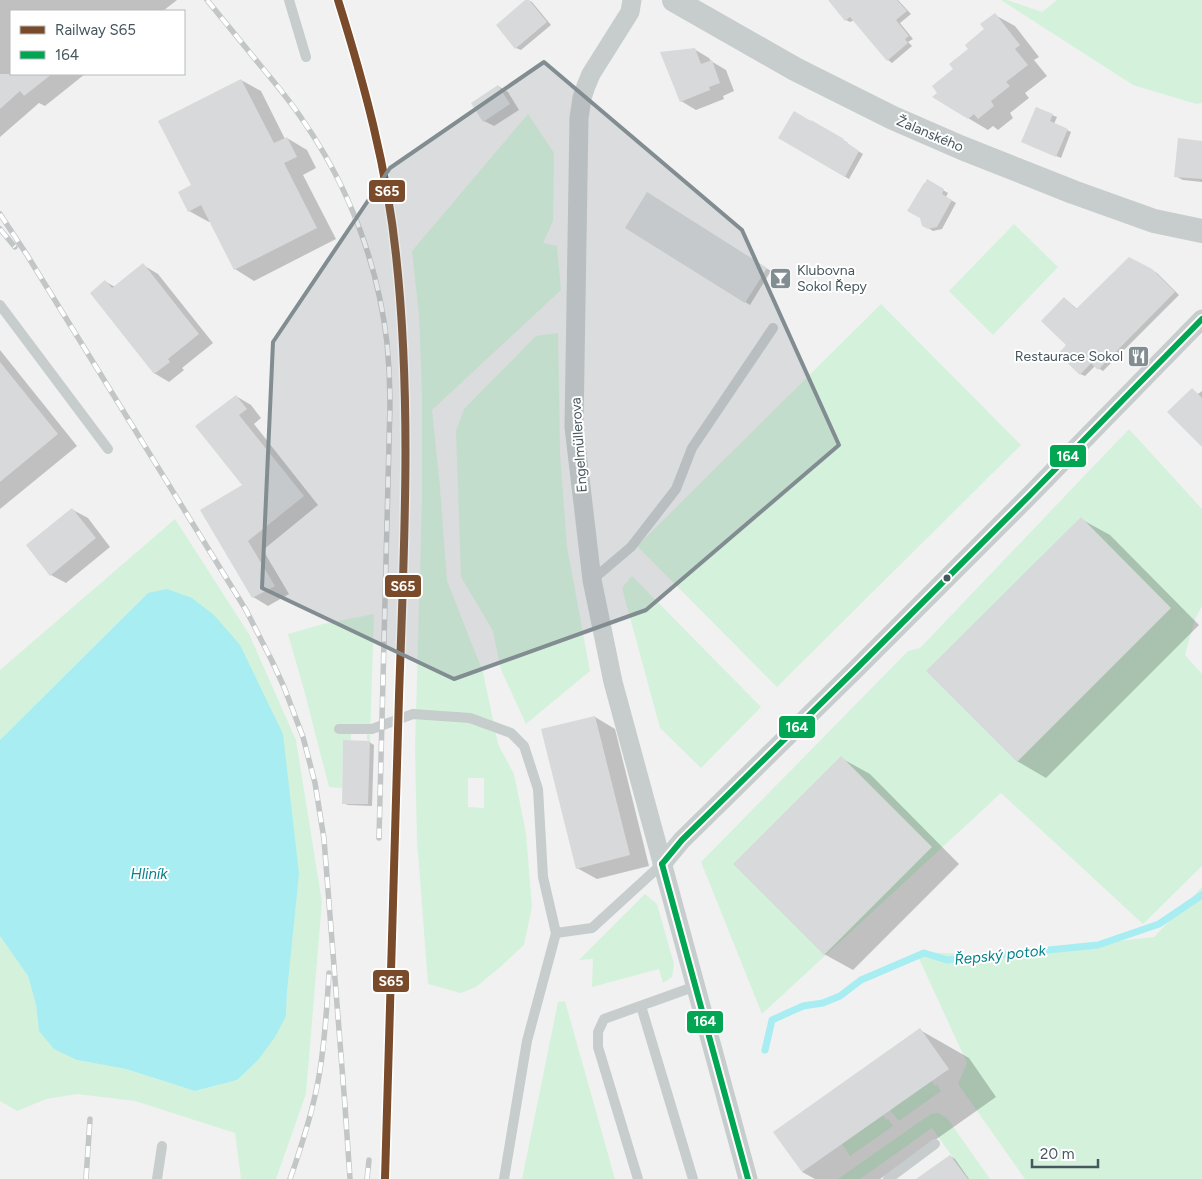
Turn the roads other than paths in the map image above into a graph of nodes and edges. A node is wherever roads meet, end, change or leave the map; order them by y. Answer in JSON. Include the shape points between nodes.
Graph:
{"nodes":[{"id":1,"x":289,"y":0,"type":"edge"},
{"id":2,"x":632,"y":0,"type":"edge"},
{"id":3,"x":674,"y":0,"type":"edge"},
{"id":4,"x":306,"y":57,"type":"dead end"},
{"id":5,"x":1202,"y":231,"type":"edge"},
{"id":6,"x":0,"y":305,"type":"edge"},
{"id":7,"x":1202,"y":319,"type":"edge"},
{"id":8,"x":773,"y":328,"type":"dead end"},
{"id":9,"x":108,"y":449,"type":"dead end"},
{"id":10,"x":592,"y":580,"type":"junction"},
{"id":11,"x":339,"y":729,"type":"dead end"},
{"id":12,"x":662,"y":864,"type":"junction"},
{"id":13,"x":556,"y":933,"type":"junction"},
{"id":14,"x":696,"y":986,"type":"junction"},
{"id":15,"x":642,"y":1006,"type":"junction"},
{"id":16,"x":935,"y":1144,"type":"dead end"},
{"id":17,"x":162,"y":1146,"type":"dead end"},
{"id":18,"x":157,"y":1179,"type":"edge"},
{"id":19,"x":504,"y":1179,"type":"edge"},
{"id":20,"x":638,"y":1179,"type":"edge"},
{"id":21,"x":693,"y":1179,"type":"edge"},
{"id":22,"x":748,"y":1179,"type":"edge"},
{"id":23,"x":888,"y":1179,"type":"edge"}],
"edges":[{"from":1,"to":4,"type":"lane"},
{"from":2,"to":10,"type":"street","name":"Engelmüllerova","via":[[630,12],[591,74],[578,118],[574,427]]},
{"from":3,"to":5,"type":"street","name":"Žalanského","via":[[794,69],[893,118],[1073,192],[1154,221]]},
{"from":6,"to":9,"type":"lane"},
{"from":7,"to":12,"type":"street","via":[[1002,523],[682,840]]},
{"from":8,"to":10,"type":"lane","via":[[692,448],[676,489],[631,547]]},
{"from":10,"to":12,"type":"street","name":"Engelmüllerova","via":[[613,682]]},
{"from":11,"to":13,"type":"lane","via":[[372,729],[414,714],[470,718],[511,733],[524,746],[538,789],[543,876]]},
{"from":12,"to":13,"type":"lane","via":[[592,928]]},
{"from":12,"to":14,"type":"street","name":"Engelmüllerova"},
{"from":13,"to":19,"type":"lane","via":[[527,1041]]},
{"from":14,"to":15,"type":"lane"},
{"from":14,"to":22,"type":"street","name":"Engelmüllerova"},
{"from":15,"to":20,"type":"lane","via":[[604,1019],[598,1032],[598,1047]]},
{"from":15,"to":21,"type":"lane"},
{"from":16,"to":23,"type":"lane"},
{"from":17,"to":18,"type":"lane"}]}
